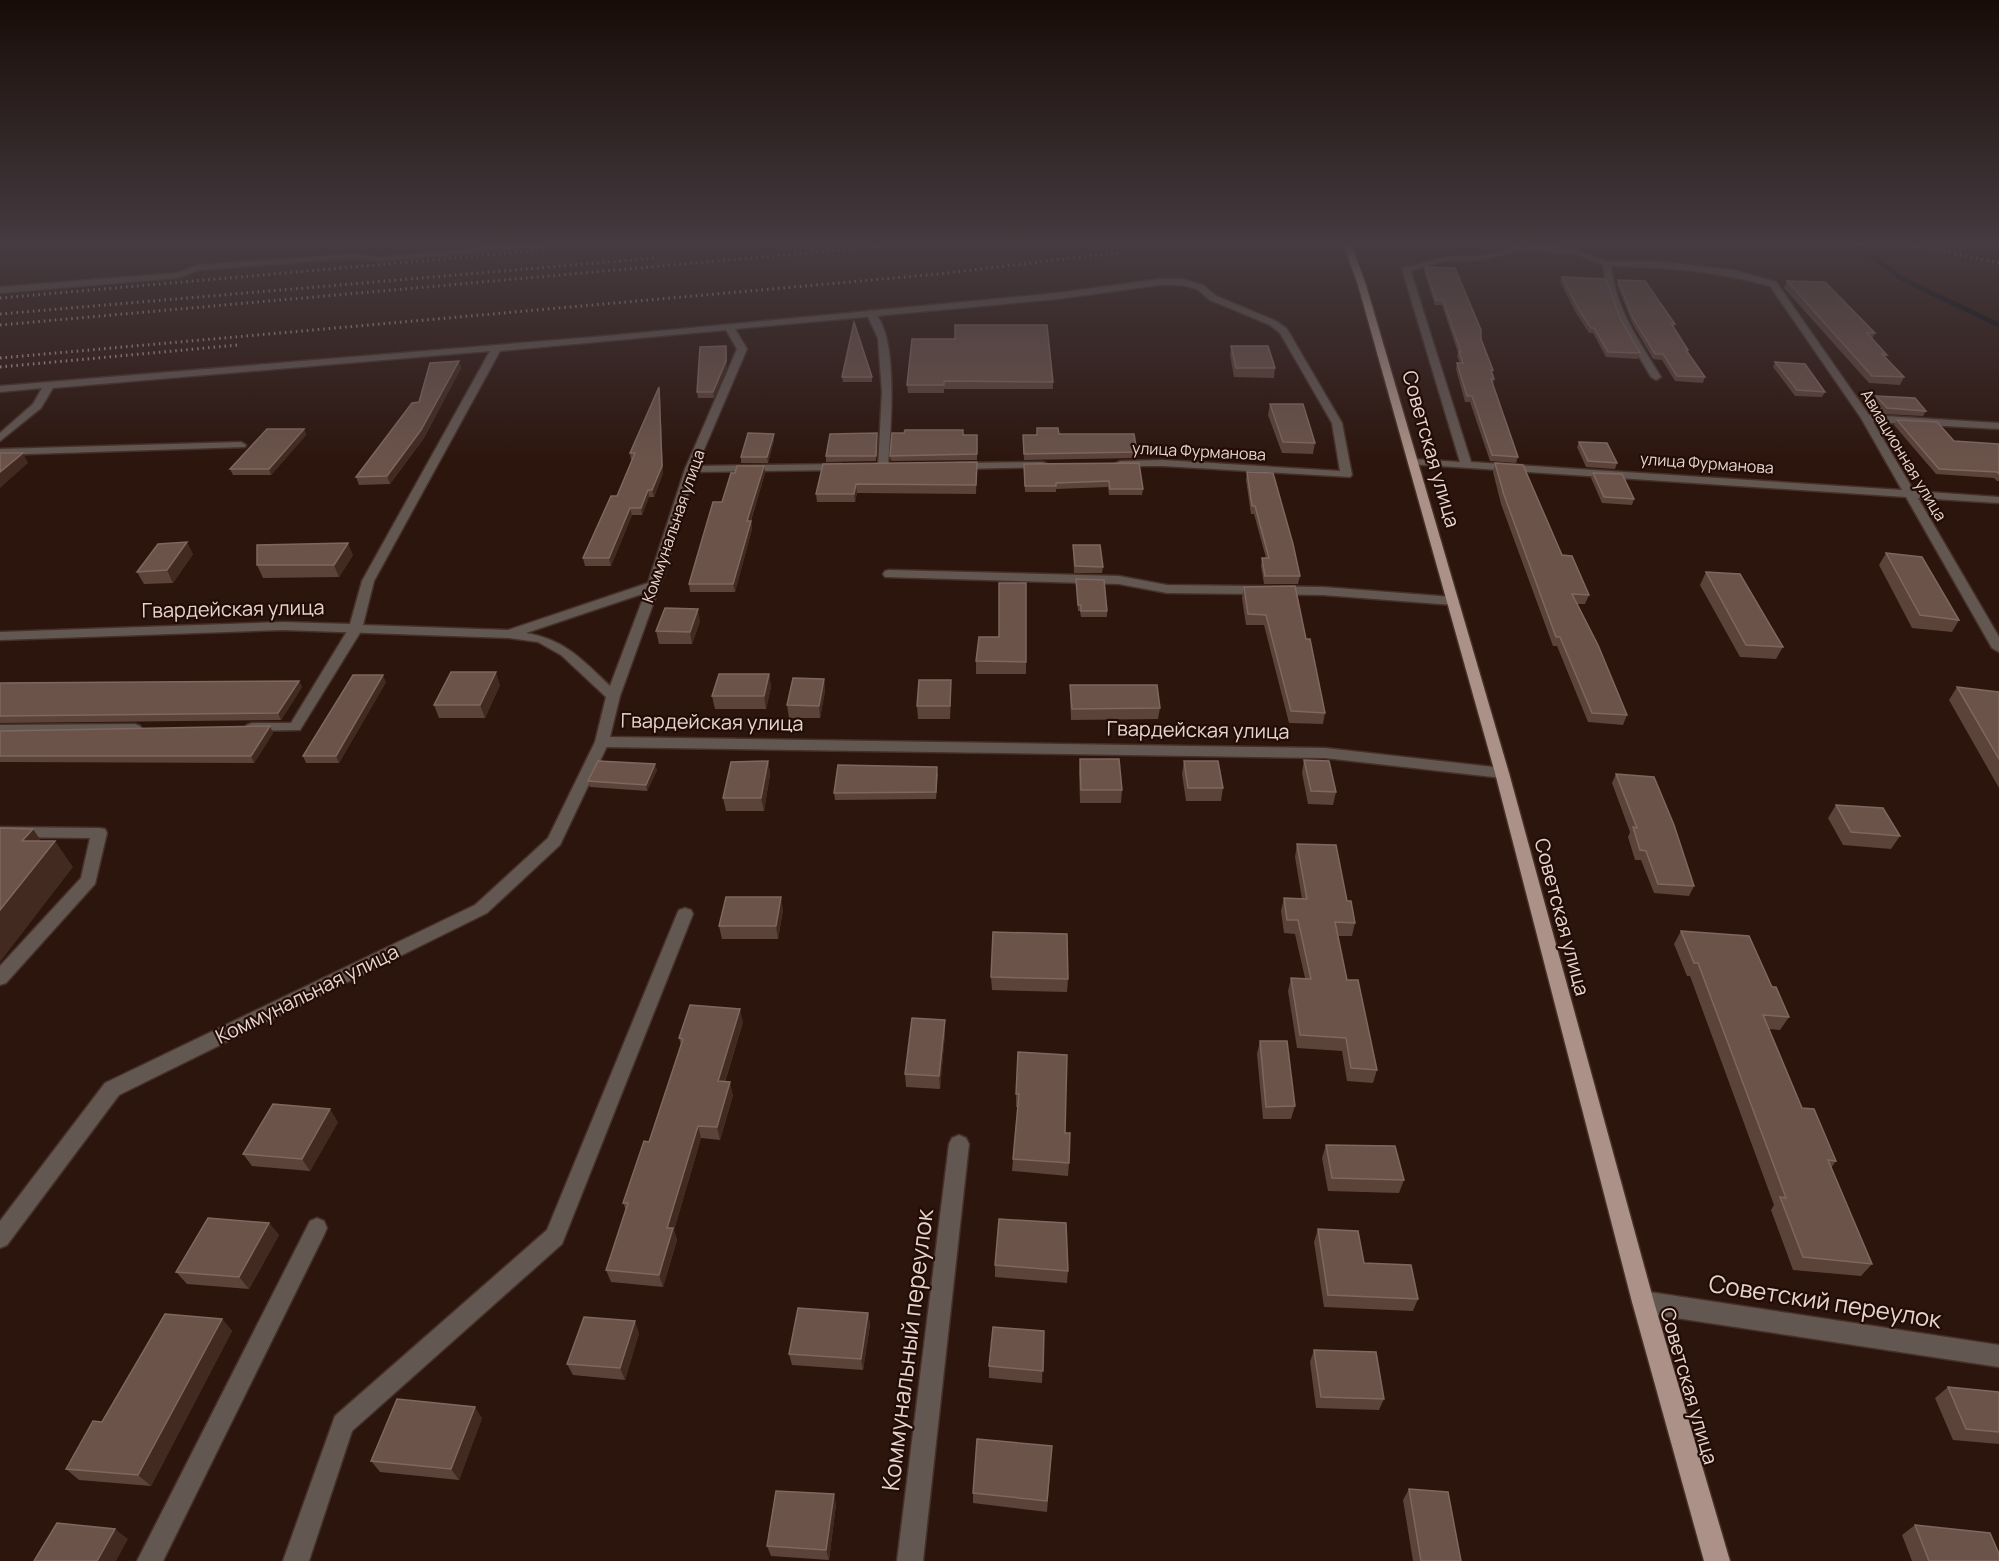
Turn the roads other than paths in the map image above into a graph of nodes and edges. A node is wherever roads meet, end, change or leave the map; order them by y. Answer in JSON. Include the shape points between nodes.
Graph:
{"nodes":[{"id":1,"x":831,"y":317,"type":"edge"},
{"id":2,"x":872,"y":317,"type":"edge"},
{"id":3,"x":1258,"y":317,"type":"edge"},
{"id":4,"x":1371,"y":317,"type":"edge"},
{"id":5,"x":1421,"y":317,"type":"edge"},
{"id":6,"x":1623,"y":317,"type":"edge"},
{"id":7,"x":1796,"y":317,"type":"edge"},
{"id":8,"x":729,"y":327,"type":"junction"},
{"id":9,"x":497,"y":348,"type":"junction"},
{"id":10,"x":1656,"y":377,"type":"dead end"},
{"id":11,"x":50,"y":384,"type":"junction"},
{"id":12,"x":0,"y":389,"type":"edge"},
{"id":13,"x":1866,"y":418,"type":"junction"},
{"id":14,"x":1999,"y":426,"type":"edge"},
{"id":15,"x":0,"y":438,"type":"edge"},
{"id":16,"x":241,"y":445,"type":"dead end"},
{"id":17,"x":0,"y":452,"type":"edge"},
{"id":18,"x":1413,"y":462,"type":"junction"},
{"id":19,"x":1058,"y":464,"type":"edge"},
{"id":20,"x":1104,"y":464,"type":"edge"},
{"id":21,"x":1466,"y":465,"type":"junction"},
{"id":22,"x":941,"y":466,"type":"edge"},
{"id":23,"x":849,"y":467,"type":"edge"},
{"id":24,"x":883,"y":467,"type":"edge"},
{"id":25,"x":690,"y":469,"type":"junction"},
{"id":26,"x":1908,"y":493,"type":"junction"},
{"id":27,"x":1999,"y":500,"type":"edge"},
{"id":28,"x":889,"y":574,"type":"dead end"},
{"id":29,"x":653,"y":586,"type":"junction"},
{"id":30,"x":1453,"y":601,"type":"junction"},
{"id":31,"x":356,"y":628,"type":"junction"},
{"id":32,"x":509,"y":634,"type":"junction"},
{"id":33,"x":0,"y":636,"type":"edge"},
{"id":34,"x":1999,"y":648,"type":"edge"},
{"id":35,"x":613,"y":696,"type":"junction"},
{"id":36,"x":236,"y":728,"type":"edge"},
{"id":37,"x":153,"y":729,"type":"edge"},
{"id":38,"x":0,"y":730,"type":"edge"},
{"id":39,"x":602,"y":742,"type":"junction"},
{"id":40,"x":1503,"y":773,"type":"junction"},
{"id":41,"x":0,"y":832,"type":"edge"},
{"id":42,"x":685,"y":914,"type":"dead end"},
{"id":43,"x":0,"y":978,"type":"edge"},
{"id":44,"x":959,"y":1144,"type":"dead end"},
{"id":45,"x":317,"y":1228,"type":"dead end"},
{"id":46,"x":0,"y":1239,"type":"edge"},
{"id":47,"x":1643,"y":1302,"type":"junction"},
{"id":48,"x":1999,"y":1356,"type":"edge"},
{"id":49,"x":150,"y":1561,"type":"edge"},
{"id":50,"x":296,"y":1561,"type":"edge"},
{"id":51,"x":910,"y":1561,"type":"edge"},
{"id":52,"x":1717,"y":1561,"type":"edge"}],
"edges":[{"from":1,"to":8,"type":"street"},
{"from":2,"to":24,"type":"street","via":[[884,348],[887,392]]},
{"from":3,"to":20,"type":"street","name":"улица Фурманова","via":[[1284,331],[1336,423],[1346,475],[1163,463]]},
{"from":4,"to":18,"type":"main road","name":"Советская улица"},
{"from":5,"to":21,"type":"street"},
{"from":6,"to":10,"type":"street"},
{"from":7,"to":13,"type":"street","name":"Авиационная улица"},
{"from":8,"to":9,"type":"street"},
{"from":8,"to":25,"type":"street","name":"Коммунальная улица","via":[[742,349]]},
{"from":9,"to":11,"type":"street"},
{"from":9,"to":31,"type":"street","via":[[368,581]]},
{"from":11,"to":12,"type":"street"},
{"from":11,"to":15,"type":"street","via":[[37,406]]},
{"from":13,"to":14,"type":"street"},
{"from":13,"to":26,"type":"street","name":"Авиационная улица"},
{"from":16,"to":17,"type":"street"},
{"from":18,"to":21,"type":"street","name":"улица Фурманова"},
{"from":18,"to":30,"type":"main road","name":"Советская улица"},
{"from":19,"to":22,"type":"street"},
{"from":21,"to":26,"type":"street","name":"улица Фурманова"},
{"from":23,"to":25,"type":"street"},
{"from":25,"to":29,"type":"street","name":"Коммунальная улица"},
{"from":26,"to":27,"type":"street","name":"улица Фурманова"},
{"from":26,"to":34,"type":"street","name":"Авиационная улица"},
{"from":28,"to":30,"type":"street","via":[[1119,579],[1167,589],[1323,591]]},
{"from":29,"to":32,"type":"street"},
{"from":29,"to":35,"type":"street","name":"Коммунальная улица"},
{"from":30,"to":40,"type":"main road","name":"Советская улица"},
{"from":31,"to":32,"type":"street","name":"Гвардейская улица"},
{"from":31,"to":33,"type":"street","name":"Гвардейская улица"},
{"from":31,"to":36,"type":"street","via":[[295,727]]},
{"from":32,"to":35,"type":"street","name":"Гвардейская улица","via":[[541,639],[566,652]]},
{"from":35,"to":39,"type":"street","name":"Гвардейская улица"},
{"from":37,"to":38,"type":"street"},
{"from":39,"to":40,"type":"street","name":"Гвардейская улица","via":[[1325,753]]},
{"from":39,"to":46,"type":"street","name":"Коммунальная улица","via":[[554,841],[481,909],[112,1089]]},
{"from":40,"to":47,"type":"main road","name":"Советская улица"},
{"from":41,"to":43,"type":"street","via":[[99,833],[89,880]]},
{"from":42,"to":50,"type":"street","via":[[555,1237],[344,1424]]},
{"from":44,"to":51,"type":"street","name":"Коммунальный переулок"},
{"from":45,"to":49,"type":"street"},
{"from":47,"to":48,"type":"street","name":"Советский переулок"},
{"from":47,"to":52,"type":"main road","name":"Советская улица"}]}
